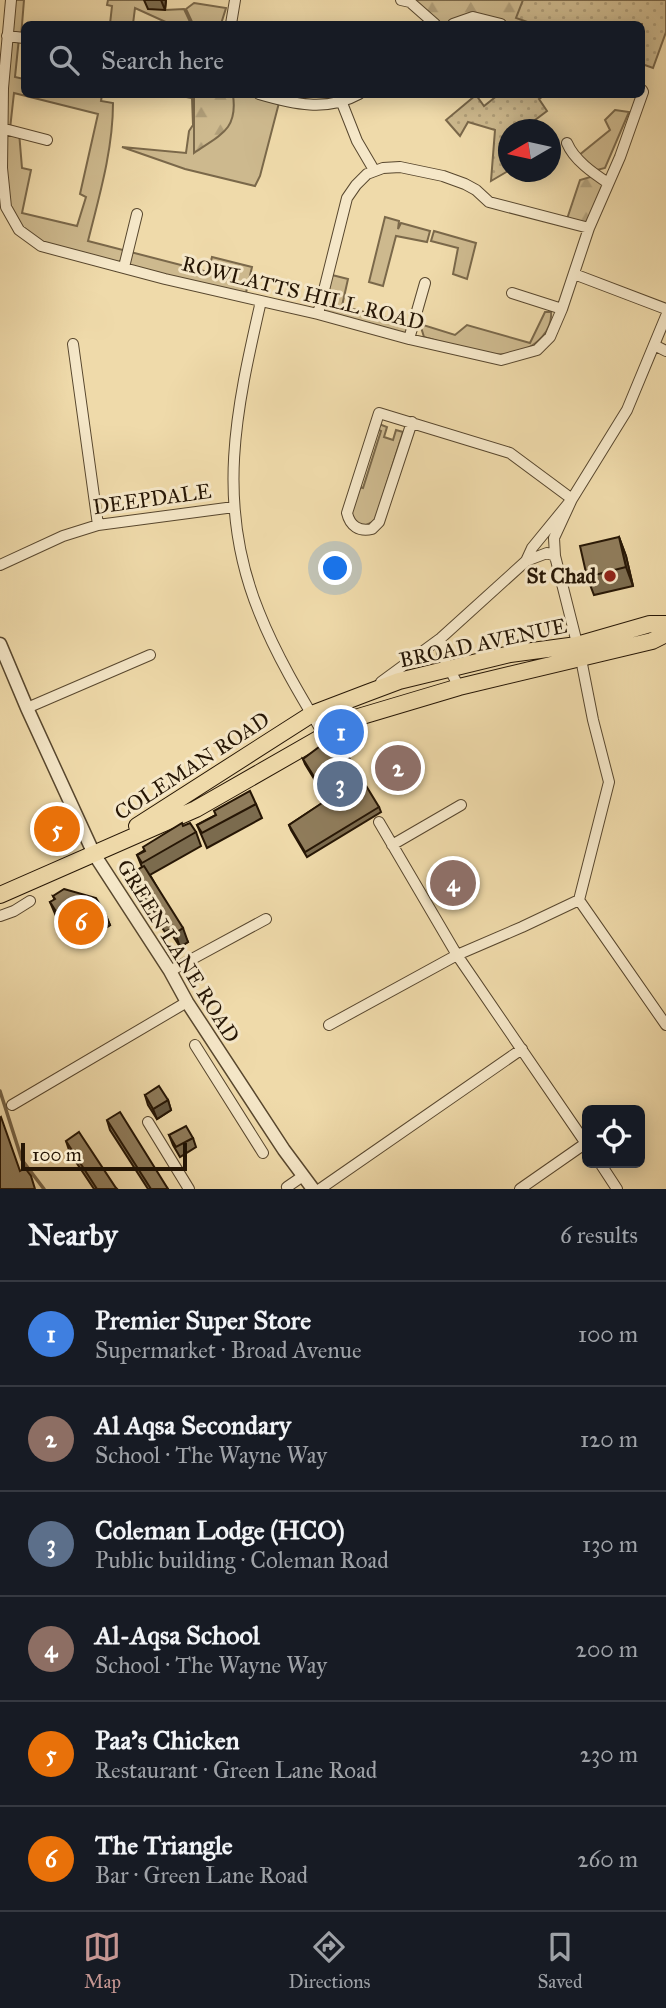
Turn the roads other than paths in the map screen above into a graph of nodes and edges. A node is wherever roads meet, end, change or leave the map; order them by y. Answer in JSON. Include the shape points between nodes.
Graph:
{"nodes":[{"id":1,"x":11,"y":0,"type":"edge"},
{"id":2,"x":235,"y":0,"type":"edge"},
{"id":3,"x":401,"y":0,"type":"edge"},
{"id":4,"x":232,"y":21,"type":"edge"},
{"id":5,"x":432,"y":21,"type":"edge"},
{"id":6,"x":462,"y":21,"type":"edge"},
{"id":7,"x":489,"y":21,"type":"edge"},
{"id":8,"x":7,"y":36,"type":"junction"},
{"id":9,"x":21,"y":38,"type":"edge"},
{"id":10,"x":275,"y":98,"type":"edge"},
{"id":11,"x":351,"y":98,"type":"edge"},
{"id":12,"x":641,"y":98,"type":"edge"},
{"id":13,"x":342,"y":103,"type":"junction"},
{"id":14,"x":1,"y":128,"type":"edge"},
{"id":15,"x":47,"y":139,"type":"dead end"},
{"id":16,"x":567,"y":143,"type":"dead end"},
{"id":17,"x":374,"y":170,"type":"junction"},
{"id":18,"x":608,"y":183,"type":"junction"},
{"id":19,"x":2,"y":195,"type":"edge"},
{"id":20,"x":137,"y":214,"type":"dead end"},
{"id":21,"x":589,"y":228,"type":"junction"},
{"id":22,"x":124,"y":267,"type":"junction"},
{"id":23,"x":574,"y":274,"type":"junction"},
{"id":24,"x":425,"y":283,"type":"dead end"},
{"id":25,"x":512,"y":293,"type":"dead end"},
{"id":26,"x":261,"y":301,"type":"junction"},
{"id":27,"x":562,"y":309,"type":"junction"},
{"id":28,"x":666,"y":309,"type":"edge"},
{"id":29,"x":318,"y":314,"type":"junction"},
{"id":30,"x":666,"y":316,"type":"edge"},
{"id":31,"x":409,"y":339,"type":"junction"},
{"id":32,"x":74,"y":344,"type":"dead end"},
{"id":33,"x":654,"y":345,"type":"junction"},
{"id":34,"x":666,"y":351,"type":"edge"},
{"id":35,"x":412,"y":422,"type":"junction"},
{"id":36,"x":572,"y":499,"type":"junction"},
{"id":37,"x":234,"y":507,"type":"junction"},
{"id":38,"x":98,"y":525,"type":"junction"},
{"id":39,"x":555,"y":556,"type":"junction"},
{"id":40,"x":526,"y":561,"type":"junction"},
{"id":41,"x":0,"y":565,"type":"edge"},
{"id":42,"x":666,"y":624,"type":"edge"},
{"id":43,"x":666,"y":634,"type":"edge"},
{"id":44,"x":440,"y":638,"type":"junction"},
{"id":45,"x":0,"y":643,"type":"edge"},
{"id":46,"x":579,"y":652,"type":"junction"},
{"id":47,"x":150,"y":655,"type":"dead end"},
{"id":48,"x":451,"y":669,"type":"junction"},
{"id":49,"x":459,"y":687,"type":"junction"},
{"id":50,"x":367,"y":693,"type":"junction"},
{"id":51,"x":27,"y":708,"type":"junction"},
{"id":52,"x":312,"y":714,"type":"junction"},
{"id":53,"x":324,"y":735,"type":"junction"},
{"id":54,"x":461,"y":805,"type":"dead end"},
{"id":55,"x":379,"y":822,"type":"dead end"},
{"id":56,"x":392,"y":845,"type":"junction"},
{"id":57,"x":94,"y":854,"type":"junction"},
{"id":58,"x":0,"y":895,"type":"edge"},
{"id":59,"x":579,"y":900,"type":"junction"},
{"id":60,"x":30,"y":901,"type":"dead end"},
{"id":61,"x":0,"y":916,"type":"edge"},
{"id":62,"x":266,"y":919,"type":"dead end"},
{"id":63,"x":457,"y":955,"type":"junction"},
{"id":64,"x":170,"y":971,"type":"junction"},
{"id":65,"x":187,"y":1002,"type":"junction"},
{"id":66,"x":329,"y":1025,"type":"dead end"},
{"id":67,"x":666,"y":1025,"type":"edge"},
{"id":68,"x":195,"y":1045,"type":"dead end"},
{"id":69,"x":522,"y":1049,"type":"junction"},
{"id":70,"x":242,"y":1087,"type":"junction"},
{"id":71,"x":228,"y":1096,"type":"junction"},
{"id":72,"x":12,"y":1105,"type":"dead end"},
{"id":73,"x":148,"y":1122,"type":"dead end"},
{"id":74,"x":582,"y":1137,"type":"edge"},
{"id":75,"x":582,"y":1147,"type":"edge"},
{"id":76,"x":263,"y":1153,"type":"dead end"},
{"id":77,"x":603,"y":1168,"type":"edge"},
{"id":78,"x":303,"y":1176,"type":"junction"},
{"id":79,"x":190,"y":1189,"type":"edge"},
{"id":80,"x":288,"y":1189,"type":"edge"},
{"id":81,"x":313,"y":1189,"type":"edge"},
{"id":82,"x":320,"y":1189,"type":"edge"},
{"id":83,"x":520,"y":1189,"type":"edge"},
{"id":84,"x":618,"y":1189,"type":"edge"}],
"edges":[{"from":1,"to":8,"type":"street","name":"ROWLATTS HILL ROAD"},
{"from":2,"to":4,"type":"street"},
{"from":3,"to":5,"type":"street"},
{"from":6,"to":7,"type":"street","via":[[473,17]]},
{"from":8,"to":9,"type":"street"},
{"from":8,"to":14,"type":"street","name":"ROWLATTS HILL ROAD"},
{"from":10,"to":13,"type":"street","via":[[303,105]]},
{"from":11,"to":13,"type":"street"},
{"from":12,"to":18,"type":"street","name":"ROWLATTS HILL ROAD"},
{"from":13,"to":17,"type":"street"},
{"from":14,"to":15,"type":"street"},
{"from":14,"to":19,"type":"street","name":"ROWLATTS HILL ROAD"},
{"from":16,"to":18,"type":"street","via":[[579,160]]},
{"from":17,"to":21,"type":"street","via":[[400,167],[443,176],[466,184],[489,202]]},
{"from":17,"to":29,"type":"street","via":[[351,191]]},
{"from":18,"to":21,"type":"street","name":"ROWLATTS HILL ROAD"},
{"from":19,"to":22,"type":"street","name":"ROWLATTS HILL ROAD","via":[[19,230],[41,246]]},
{"from":20,"to":22,"type":"street"},
{"from":21,"to":23,"type":"street","name":"ROWLATTS HILL ROAD"},
{"from":22,"to":26,"type":"street","name":"ROWLATTS HILL ROAD"},
{"from":23,"to":27,"type":"street","name":"ROWLATTS HILL ROAD"},
{"from":23,"to":28,"type":"street"},
{"from":24,"to":31,"type":"street"},
{"from":25,"to":27,"type":"street"},
{"from":26,"to":29,"type":"street","name":"ROWLATTS HILL ROAD"},
{"from":26,"to":37,"type":"street","via":[[237,421]]},
{"from":27,"to":31,"type":"street","name":"ROWLATTS HILL ROAD","via":[[550,337],[537,350],[501,360]]},
{"from":29,"to":31,"type":"street","name":"ROWLATTS HILL ROAD"},
{"from":30,"to":33,"type":"street"},
{"from":32,"to":38,"type":"street"},
{"from":33,"to":34,"type":"street"},
{"from":33,"to":36,"type":"street","via":[[627,410]]},
{"from":35,"to":35,"type":"street","via":[[379,522],[372,529],[357,528],[347,513],[379,413]]},
{"from":35,"to":36,"type":"street","via":[[510,453]]},
{"from":36,"to":39,"type":"street","via":[[554,538]]},
{"from":36,"to":40,"type":"street"},
{"from":37,"to":38,"type":"street","name":"DEEPDALE"},
{"from":37,"to":52,"type":"street","via":[[240,551],[258,612]]},
{"from":38,"to":41,"type":"street","name":"DEEPDALE"},
{"from":39,"to":40,"type":"street","via":[[547,553]]},
{"from":39,"to":46,"type":"street"},
{"from":40,"to":44,"type":"street"},
{"from":42,"to":46,"type":"highway","name":"BROAD AVENUE","via":[[650,624]]},
{"from":43,"to":46,"type":"highway","name":"BROAD AVENUE","via":[[652,641]]},
{"from":44,"to":48,"type":"street","via":[[442,656]]},
{"from":44,"to":50,"type":"street"},
{"from":45,"to":51,"type":"street","name":"GREEN LANE ROAD"},
{"from":46,"to":48,"type":"highway","name":"BROAD AVENUE","via":[[510,654]]},
{"from":46,"to":49,"type":"highway","name":"BROAD AVENUE"},
{"from":46,"to":59,"type":"street","via":[[609,782]]},
{"from":47,"to":51,"type":"street"},
{"from":48,"to":49,"type":"street"},
{"from":48,"to":50,"type":"highway","name":"BROAD AVENUE"},
{"from":49,"to":53,"type":"highway","name":"BROAD AVENUE","via":[[355,718]]},
{"from":50,"to":52,"type":"highway","name":"BROAD AVENUE"},
{"from":51,"to":57,"type":"street","name":"GREEN LANE ROAD"},
{"from":52,"to":53,"type":"street"},
{"from":52,"to":57,"type":"highway","name":"COLEMAN ROAD"},
{"from":53,"to":57,"type":"highway","name":"COLEMAN ROAD","via":[[196,809]]},
{"from":54,"to":56,"type":"street"},
{"from":55,"to":56,"type":"street"},
{"from":56,"to":63,"type":"street"},
{"from":57,"to":58,"type":"highway","name":"COLEMAN ROAD"},
{"from":57,"to":64,"type":"street","name":"GREEN LANE ROAD"},
{"from":59,"to":63,"type":"street"},
{"from":59,"to":67,"type":"street"},
{"from":60,"to":61,"type":"street"},
{"from":62,"to":64,"type":"street"},
{"from":63,"to":66,"type":"street"},
{"from":63,"to":69,"type":"street"},
{"from":64,"to":65,"type":"street","name":"GREEN LANE ROAD"},
{"from":65,"to":70,"type":"street","name":"GREEN LANE ROAD"},
{"from":65,"to":72,"type":"street"},
{"from":68,"to":71,"type":"street"},
{"from":69,"to":74,"type":"street"},
{"from":69,"to":82,"type":"street"},
{"from":70,"to":71,"type":"street"},
{"from":70,"to":78,"type":"street","name":"GREEN LANE ROAD"},
{"from":71,"to":76,"type":"street"},
{"from":73,"to":79,"type":"street"},
{"from":75,"to":83,"type":"street"},
{"from":77,"to":84,"type":"street"},
{"from":78,"to":80,"type":"street"},
{"from":78,"to":81,"type":"street","name":"GREEN LANE ROAD"}]}
